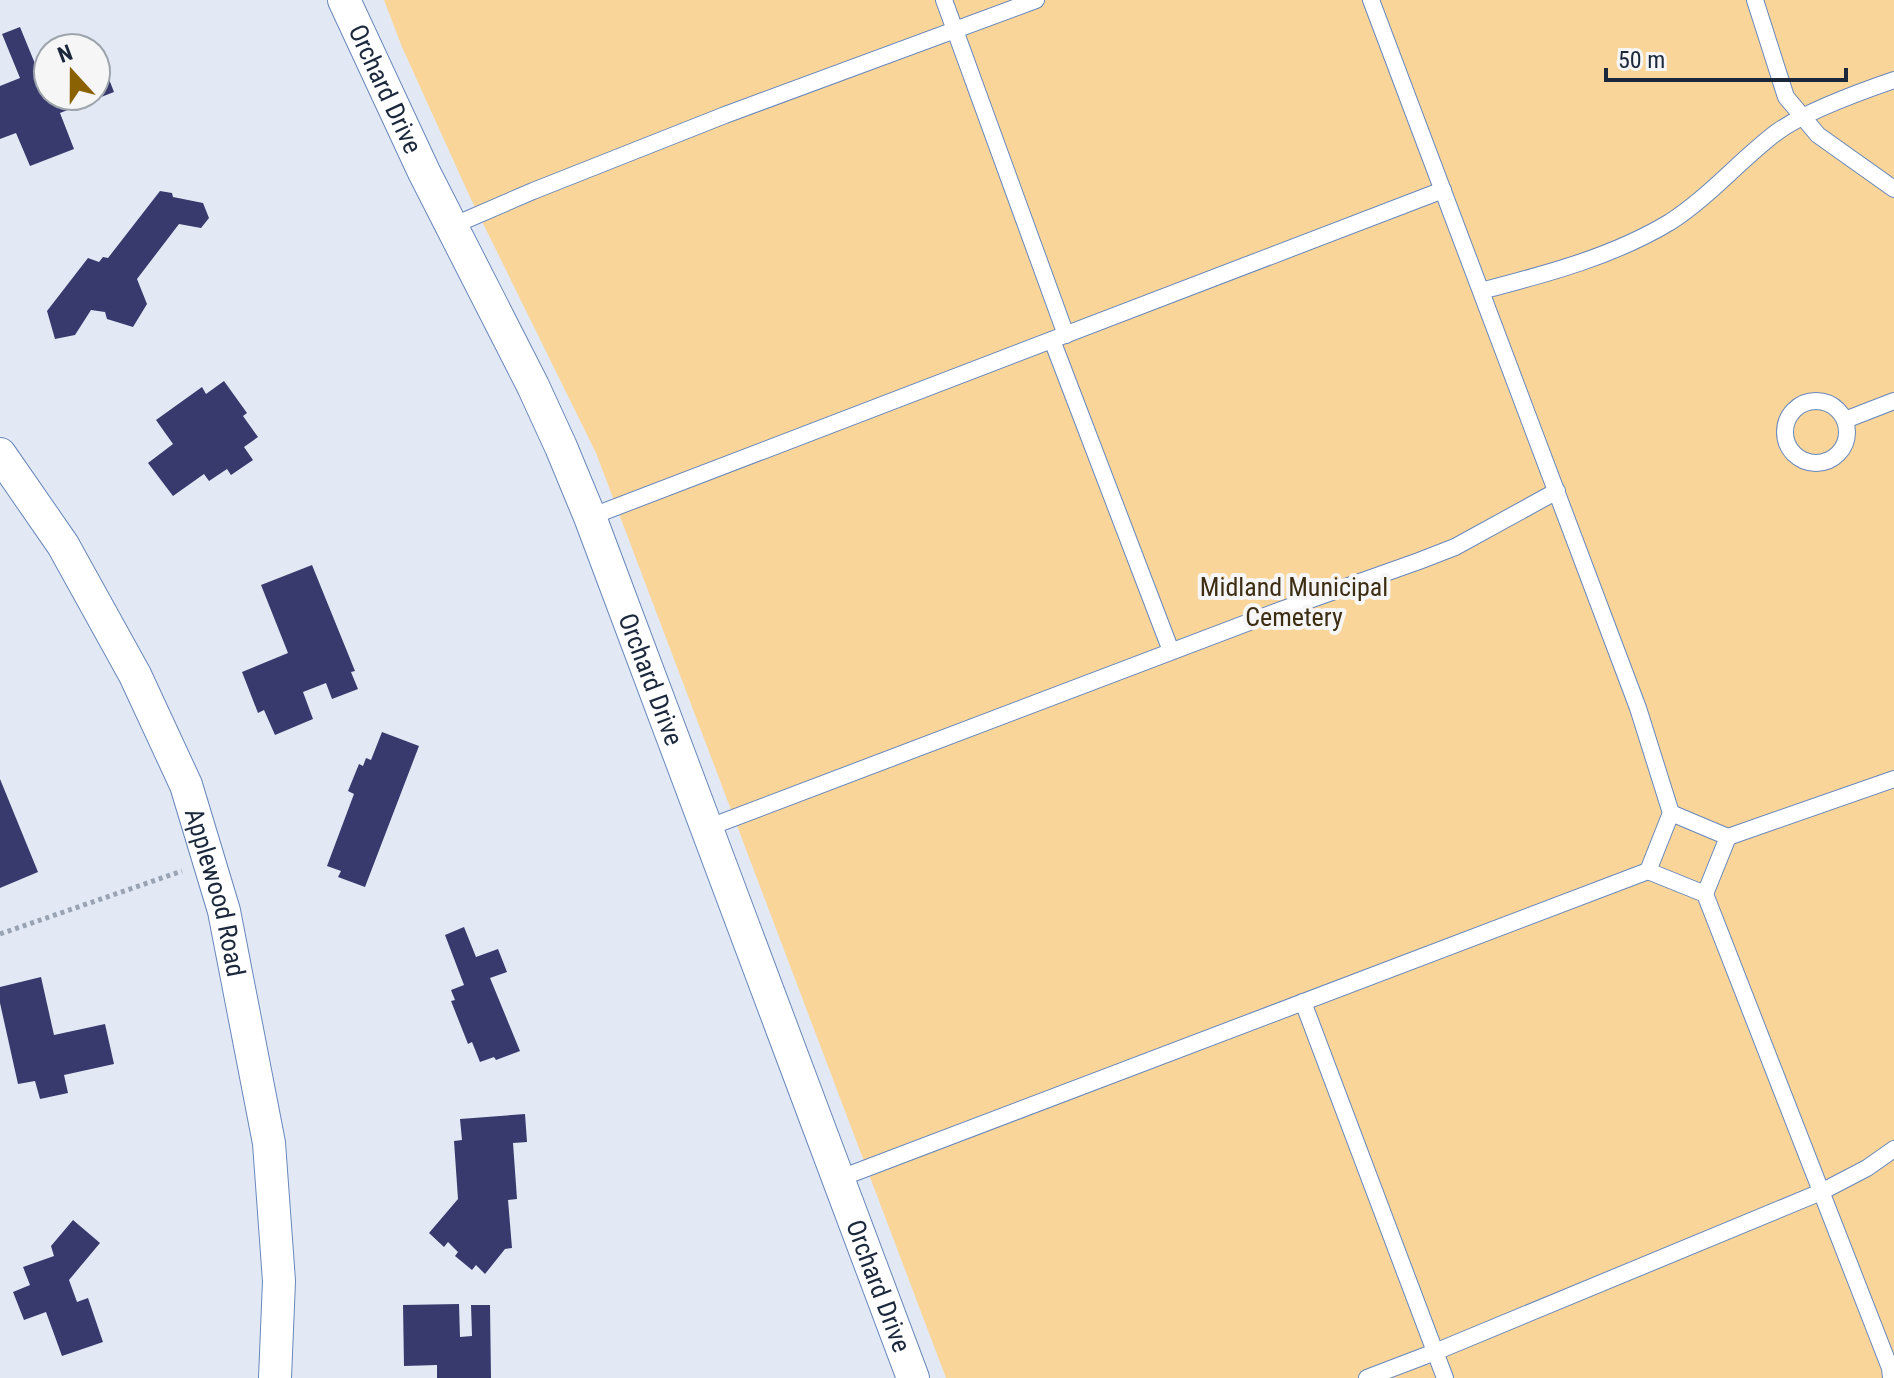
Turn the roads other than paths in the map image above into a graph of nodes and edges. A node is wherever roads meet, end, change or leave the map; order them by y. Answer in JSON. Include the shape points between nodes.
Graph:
{"nodes":[{"id":1,"x":344,"y":0,"type":"edge"},
{"id":2,"x":944,"y":0,"type":"edge"},
{"id":3,"x":1036,"y":0,"type":"edge"},
{"id":4,"x":1371,"y":0,"type":"edge"},
{"id":5,"x":1755,"y":0,"type":"edge"},
{"id":6,"x":955,"y":31,"type":"junction"},
{"id":7,"x":1894,"y":80,"type":"edge"},
{"id":8,"x":1803,"y":117,"type":"junction"},
{"id":9,"x":1894,"y":189,"type":"edge"},
{"id":10,"x":1443,"y":190,"type":"junction"},
{"id":11,"x":452,"y":226,"type":"junction"},
{"id":12,"x":1481,"y":291,"type":"junction"},
{"id":13,"x":1059,"y":337,"type":"junction"},
{"id":14,"x":1894,"y":401,"type":"edge"},
{"id":15,"x":1845,"y":420,"type":"dead end"},
{"id":16,"x":0,"y":454,"type":"edge"},
{"id":17,"x":1557,"y":491,"type":"junction"},
{"id":18,"x":590,"y":517,"type":"junction"},
{"id":19,"x":1171,"y":651,"type":"junction"},
{"id":20,"x":1894,"y":779,"type":"edge"},
{"id":21,"x":1671,"y":813,"type":"junction"},
{"id":22,"x":707,"y":828,"type":"junction"},
{"id":23,"x":1728,"y":837,"type":"junction"},
{"id":24,"x":1648,"y":871,"type":"junction"},
{"id":25,"x":1705,"y":894,"type":"junction"},
{"id":26,"x":1303,"y":1002,"type":"junction"},
{"id":27,"x":1894,"y":1149,"type":"edge"},
{"id":28,"x":838,"y":1179,"type":"junction"},
{"id":29,"x":1821,"y":1192,"type":"junction"},
{"id":30,"x":1435,"y":1352,"type":"junction"},
{"id":31,"x":275,"y":1378,"type":"edge"},
{"id":32,"x":913,"y":1378,"type":"edge"},
{"id":33,"x":1367,"y":1378,"type":"edge"},
{"id":34,"x":1445,"y":1378,"type":"edge"},
{"id":35,"x":1891,"y":1378,"type":"edge"}],
"edges":[{"from":1,"to":11,"type":"street","name":"Orchard Drive"},
{"from":2,"to":6,"type":"lane"},
{"from":3,"to":6,"type":"lane"},
{"from":4,"to":10,"type":"lane"},
{"from":5,"to":8,"type":"lane","via":[[1786,97]]},
{"from":6,"to":11,"type":"lane","via":[[725,115]]},
{"from":6,"to":13,"type":"lane"},
{"from":7,"to":8,"type":"lane"},
{"from":8,"to":9,"type":"lane","via":[[1818,135]]},
{"from":8,"to":12,"type":"lane","via":[[1758,147],[1671,221],[1636,240]]},
{"from":10,"to":12,"type":"lane"},
{"from":10,"to":13,"type":"lane"},
{"from":11,"to":18,"type":"street","name":"Orchard Drive","via":[[533,386]]},
{"from":12,"to":17,"type":"lane"},
{"from":13,"to":18,"type":"lane"},
{"from":13,"to":19,"type":"lane"},
{"from":14,"to":15,"type":"lane"},
{"from":16,"to":31,"type":"street","name":"Applewood Road","via":[[63,545],[135,675],[186,785],[224,911],[269,1143],[279,1281]]},
{"from":17,"to":19,"type":"lane","via":[[1455,547]]},
{"from":17,"to":21,"type":"lane"},
{"from":18,"to":22,"type":"street","name":"Orchard Drive"},
{"from":19,"to":22,"type":"lane"},
{"from":20,"to":23,"type":"lane"},
{"from":21,"to":23,"type":"lane"},
{"from":21,"to":24,"type":"lane"},
{"from":22,"to":28,"type":"street","name":"Orchard Drive"},
{"from":23,"to":25,"type":"lane"},
{"from":24,"to":25,"type":"lane"},
{"from":24,"to":26,"type":"lane"},
{"from":25,"to":29,"type":"lane"},
{"from":26,"to":28,"type":"lane"},
{"from":26,"to":30,"type":"lane"},
{"from":27,"to":29,"type":"lane"},
{"from":28,"to":32,"type":"street","name":"Orchard Drive"},
{"from":29,"to":30,"type":"lane"},
{"from":29,"to":35,"type":"lane"},
{"from":30,"to":33,"type":"lane"},
{"from":30,"to":34,"type":"lane"}]}
